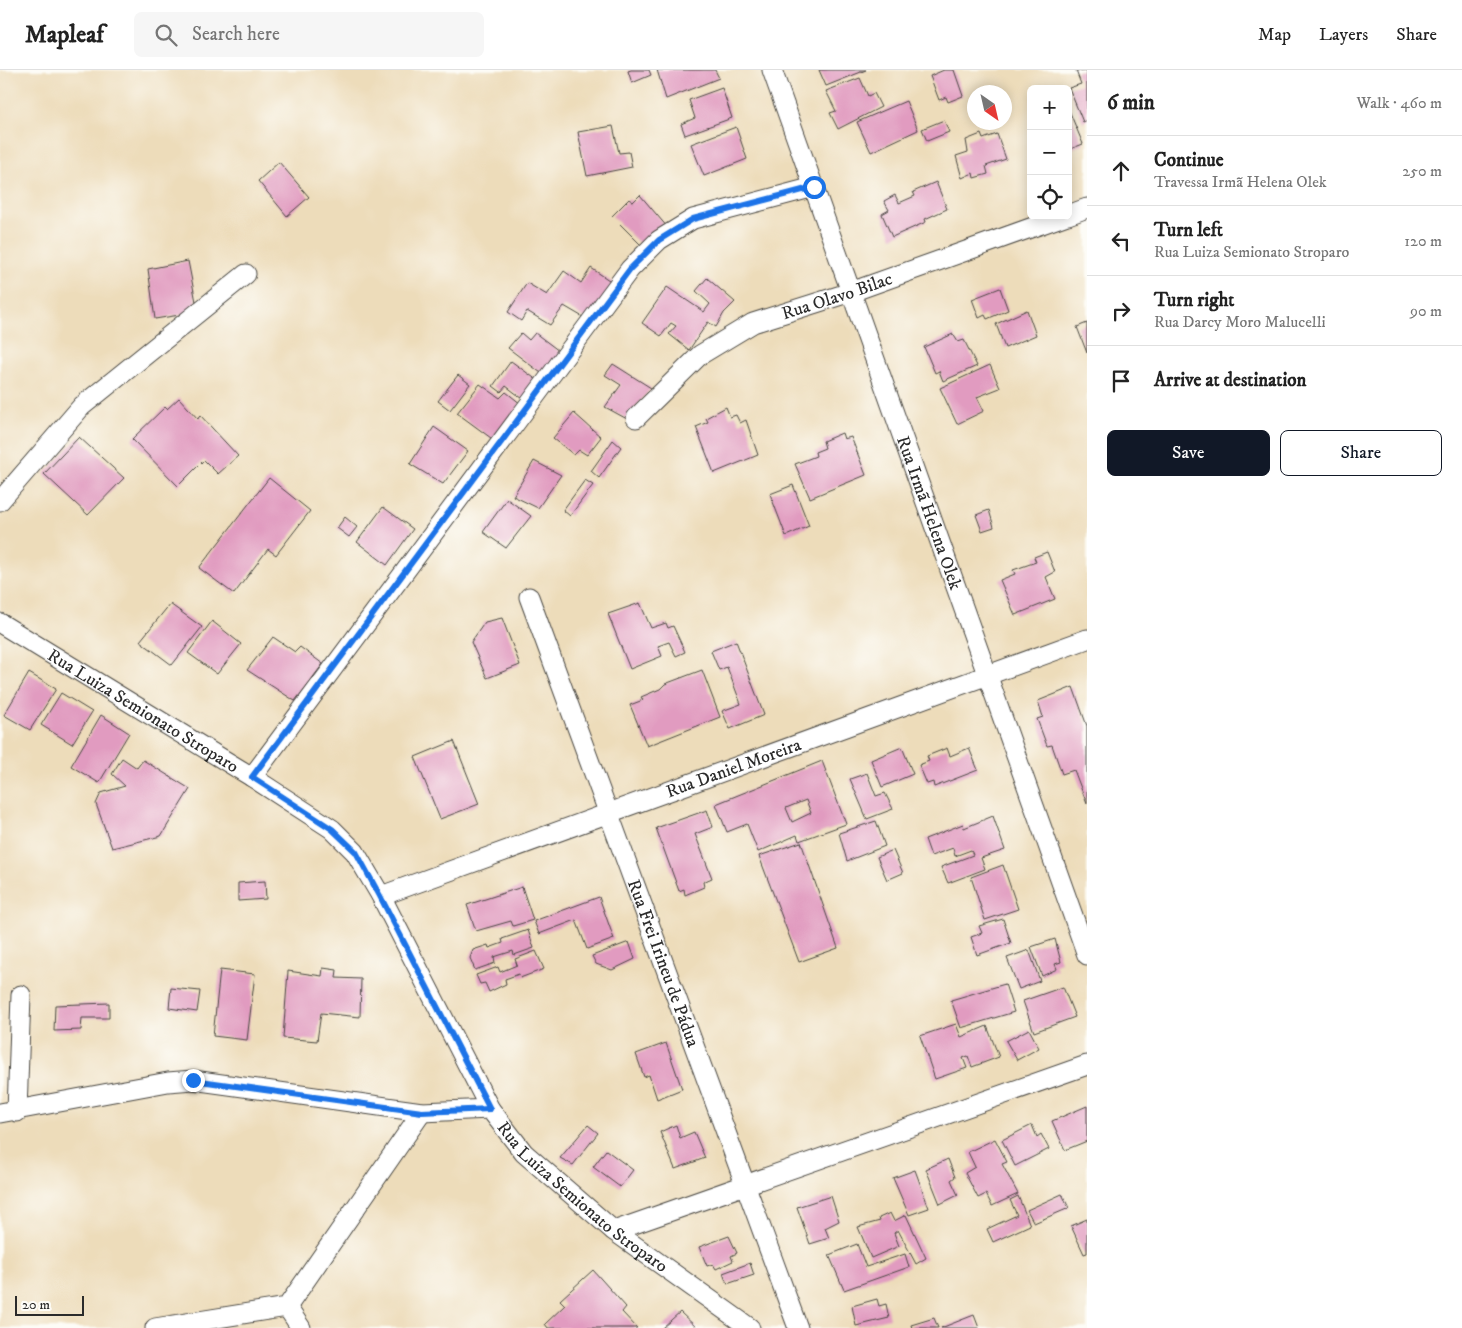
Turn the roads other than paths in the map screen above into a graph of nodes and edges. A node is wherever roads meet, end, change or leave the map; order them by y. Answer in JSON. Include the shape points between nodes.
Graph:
{"nodes":[{"id":1,"x":772,"y":70,"type":"edge"},
{"id":2,"x":814,"y":187,"type":"junction"},
{"id":3,"x":1087,"y":208,"type":"edge"},
{"id":4,"x":1072,"y":214,"type":"edge"},
{"id":5,"x":1053,"y":220,"type":"edge"},
{"id":6,"x":246,"y":274,"type":"dead end"},
{"id":7,"x":851,"y":292,"type":"junction"},
{"id":8,"x":636,"y":418,"type":"dead end"},
{"id":9,"x":0,"y":501,"type":"edge"},
{"id":10,"x":529,"y":597,"type":"dead end"},
{"id":11,"x":0,"y":623,"type":"edge"},
{"id":12,"x":1087,"y":639,"type":"edge"},
{"id":13,"x":988,"y":675,"type":"junction"},
{"id":14,"x":252,"y":777,"type":"junction"},
{"id":15,"x":608,"y":813,"type":"junction"},
{"id":16,"x":380,"y":896,"type":"junction"},
{"id":17,"x":1087,"y":956,"type":"edge"},
{"id":18,"x":21,"y":995,"type":"dead end"},
{"id":19,"x":1087,"y":1065,"type":"edge"},
{"id":20,"x":490,"y":1109,"type":"junction"},
{"id":21,"x":8,"y":1112,"type":"edge"},
{"id":22,"x":422,"y":1112,"type":"junction"},
{"id":23,"x":746,"y":1185,"type":"junction"},
{"id":24,"x":614,"y":1231,"type":"junction"},
{"id":25,"x":287,"y":1307,"type":"junction"},
{"id":26,"x":155,"y":1328,"type":"edge"},
{"id":27,"x":301,"y":1328,"type":"edge"},
{"id":28,"x":750,"y":1328,"type":"edge"},
{"id":29,"x":798,"y":1328,"type":"edge"}],
"edges":[{"from":1,"to":2,"type":"street","name":"Rua Irmã Helena Olek"},
{"from":2,"to":7,"type":"street","name":"Rua Irmã Helena Olek"},
{"from":2,"to":14,"type":"street","via":[[693,219],[659,240],[630,269]]},
{"from":3,"to":4,"type":"street"},
{"from":5,"to":7,"type":"street","name":"Rua Olavo Bilac"},
{"from":6,"to":9,"type":"street","via":[[82,406]]},
{"from":7,"to":8,"type":"street","name":"Rua Olavo Bilac","via":[[753,323],[700,356]]},
{"from":7,"to":13,"type":"street","name":"Rua Irmã Helena Olek"},
{"from":10,"to":15,"type":"street","name":"Rua Frei Irineu de Pádua"},
{"from":11,"to":14,"type":"street","name":"Rua Luiza Semionato Stroparo"},
{"from":12,"to":13,"type":"street","name":"Rua Daniel Moreira"},
{"from":13,"to":15,"type":"street","name":"Rua Daniel Moreira"},
{"from":13,"to":17,"type":"street","name":"Rua Irmã Helena Olek"},
{"from":14,"to":16,"type":"street","name":"Rua Luiza Semionato Stroparo","via":[[332,829],[356,852]]},
{"from":15,"to":16,"type":"street","name":"Rua Daniel Moreira"},
{"from":15,"to":23,"type":"street","name":"Rua Frei Irineu de Pádua"},
{"from":16,"to":20,"type":"street","name":"Rua Luiza Semionato Stroparo"},
{"from":18,"to":21,"type":"street"},
{"from":19,"to":23,"type":"street"},
{"from":20,"to":22,"type":"street"},
{"from":20,"to":24,"type":"street","name":"Rua Luiza Semionato Stroparo","via":[[524,1153]]},
{"from":21,"to":22,"type":"street","via":[[193,1080]]},
{"from":22,"to":25,"type":"street"},
{"from":23,"to":24,"type":"street"},
{"from":23,"to":29,"type":"street","name":"Rua Frei Irineu de Pádua"},
{"from":24,"to":28,"type":"street","name":"Rua Luiza Semionato Stroparo"},
{"from":25,"to":26,"type":"street"},
{"from":25,"to":27,"type":"street"}]}
